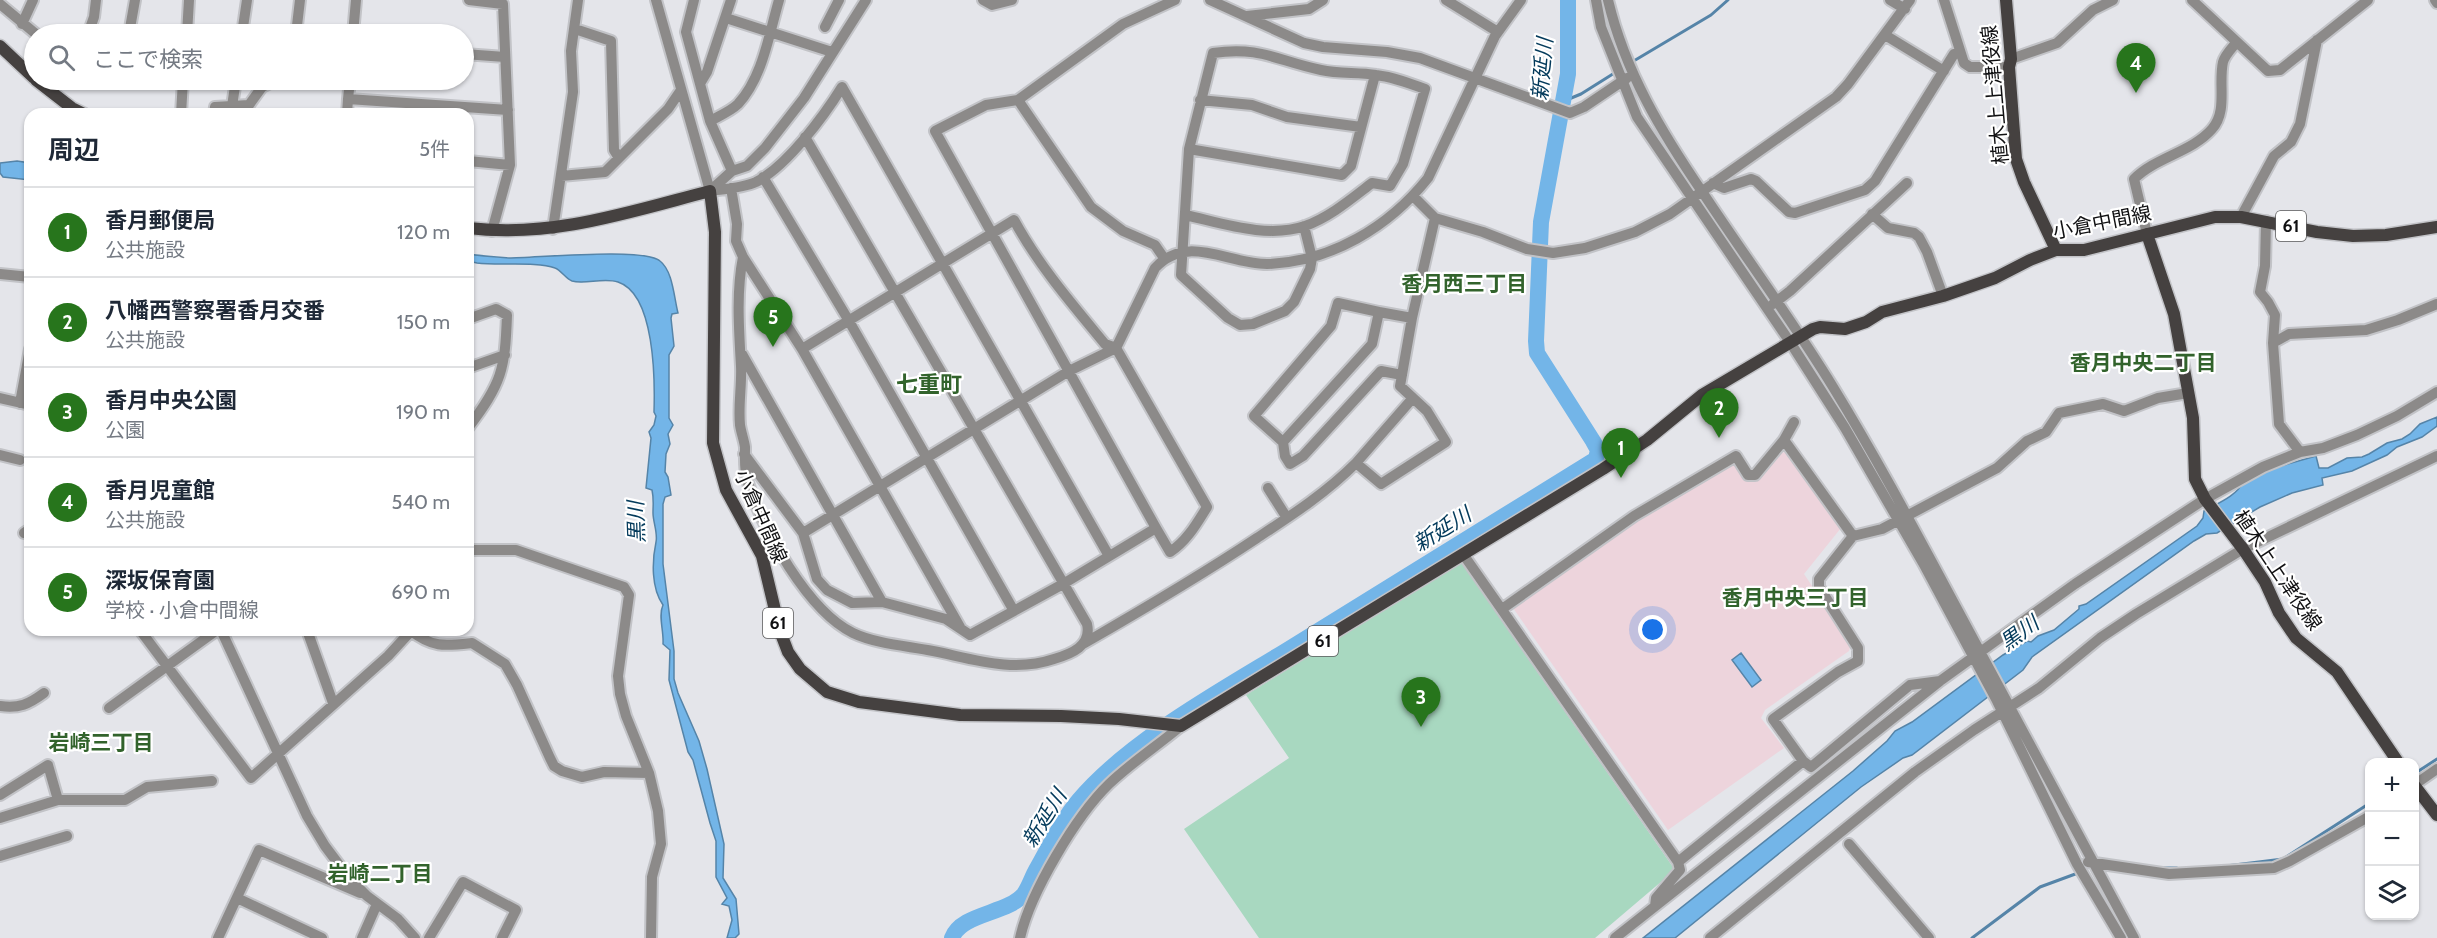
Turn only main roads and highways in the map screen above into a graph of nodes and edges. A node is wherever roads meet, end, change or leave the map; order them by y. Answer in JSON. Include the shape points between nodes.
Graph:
{"nodes":[{"id":1,"x":2006,"y":0,"type":"edge"},
{"id":2,"x":0,"y":46,"type":"edge"},
{"id":3,"x":24,"y":66,"type":"edge"},
{"id":4,"x":53,"y":90,"type":"edge"},
{"id":5,"x":76,"y":108,"type":"edge"},
{"id":6,"x":2437,"y":227,"type":"edge"},
{"id":7,"x":474,"y":229,"type":"edge"},
{"id":8,"x":2147,"y":234,"type":"junction"},
{"id":9,"x":2056,"y":250,"type":"junction"},
{"id":10,"x":2395,"y":758,"type":"edge"},
{"id":11,"x":2419,"y":790,"type":"edge"},
{"id":12,"x":2437,"y":815,"type":"edge"}],
"edges":[{"from":1,"to":9,"type":"main road","name":"植木上上津役線","via":[[2016,159]]},
{"from":2,"to":3,"type":"main road"},
{"from":4,"to":5,"type":"main road"},
{"from":6,"to":8,"type":"main road","name":"小倉中間線","number":"61","via":[[2353,236],[2241,217],[2216,217]]},
{"from":7,"to":9,"type":"main road","name":"小倉中間線","number":"61","via":[[553,229],[710,191],[715,232],[713,443],[726,490],[762,556],[788,652],[800,669],[827,692],[860,702],[960,715],[1096,717],[1181,726],[1630,452],[1702,395],[1795,338],[1820,327],[1845,329],[1866,322],[1882,312],[1995,278]]},
{"from":8,"to":9,"type":"main road","name":"小倉中間線","number":"61","via":[[2084,250]]},
{"from":8,"to":10,"type":"main road","name":"植木上上津役線","via":[[2174,314],[2195,439],[2196,480],[2265,582],[2290,630],[2337,672]]},
{"from":11,"to":12,"type":"main road"}]}
